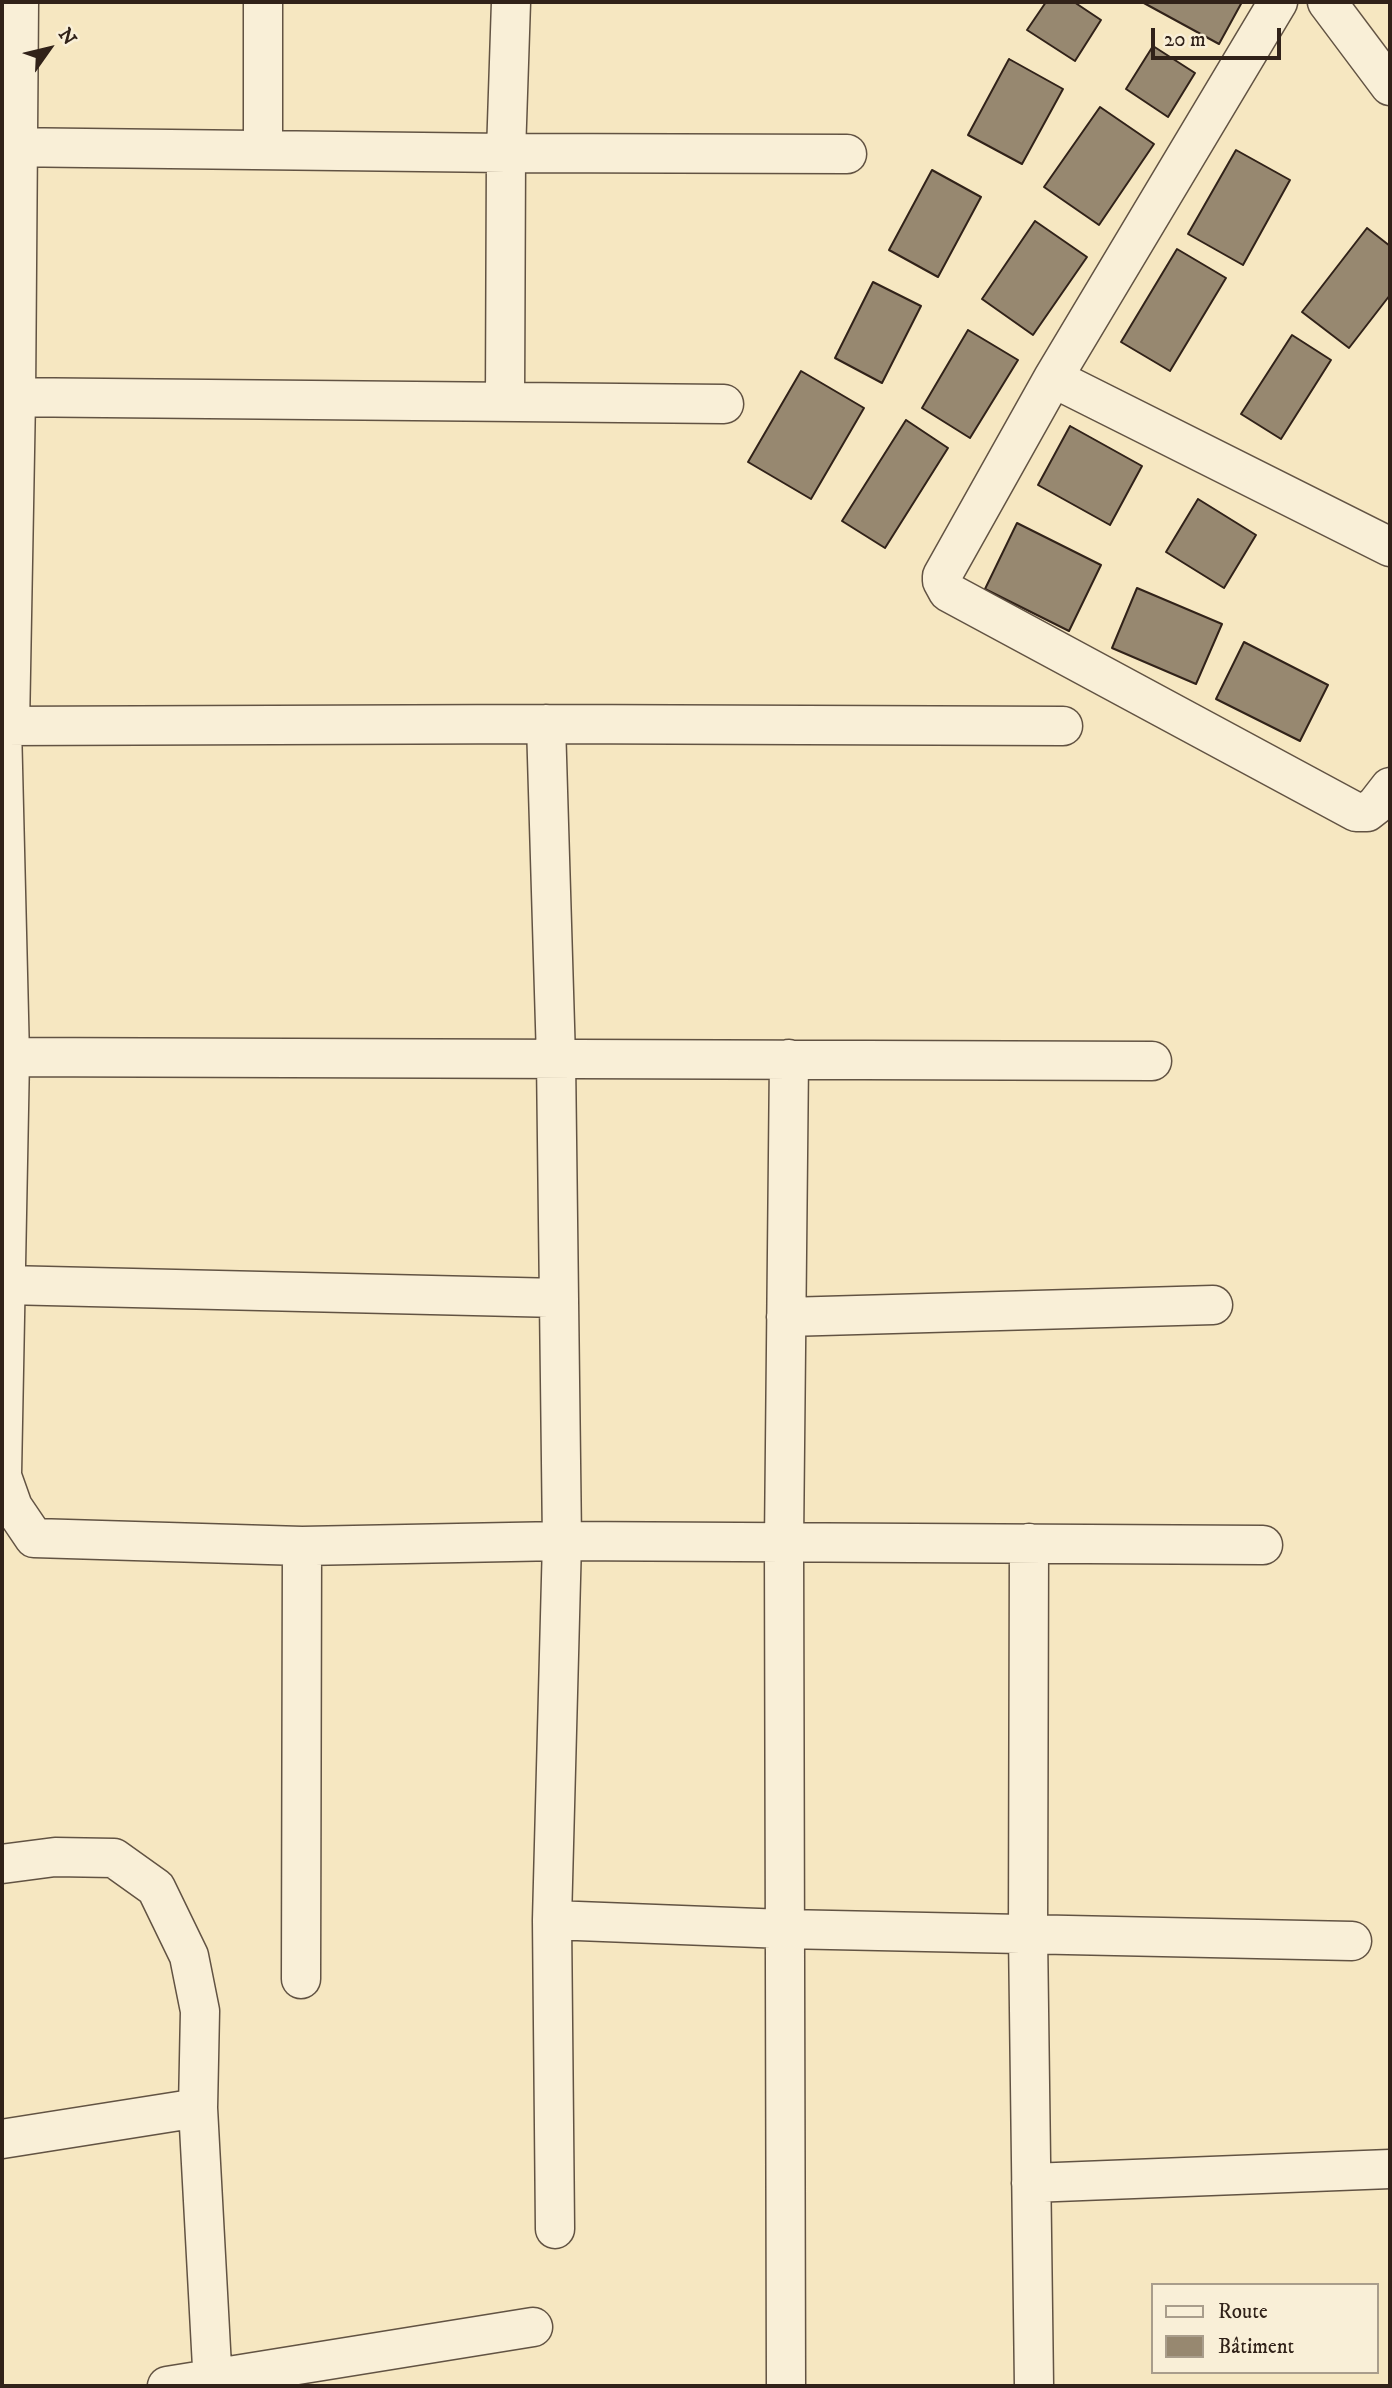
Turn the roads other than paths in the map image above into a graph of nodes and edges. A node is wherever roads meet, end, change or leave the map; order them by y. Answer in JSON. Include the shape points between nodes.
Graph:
{"nodes":[{"id":1,"x":19,"y":2,"type":"edge"},
{"id":2,"x":263,"y":2,"type":"edge"},
{"id":3,"x":511,"y":2,"type":"edge"},
{"id":4,"x":1278,"y":2,"type":"edge"},
{"id":5,"x":1327,"y":2,"type":"edge"},
{"id":6,"x":1390,"y":86,"type":"edge"},
{"id":7,"x":10,"y":147,"type":"edge"},
{"id":8,"x":263,"y":150,"type":"junction"},
{"id":9,"x":506,"y":153,"type":"junction"},
{"id":10,"x":847,"y":154,"type":"dead end"},
{"id":11,"x":1053,"y":378,"type":"junction"},
{"id":12,"x":9,"y":397,"type":"edge"},
{"id":13,"x":505,"y":401,"type":"junction"},
{"id":14,"x":724,"y":404,"type":"dead end"},
{"id":15,"x":1390,"y":547,"type":"edge"},
{"id":16,"x":546,"y":724,"type":"junction"},
{"id":17,"x":5,"y":726,"type":"edge"},
{"id":18,"x":1063,"y":726,"type":"dead end"},
{"id":19,"x":1390,"y":787,"type":"edge"},
{"id":20,"x":6,"y":1057,"type":"edge"},
{"id":21,"x":555,"y":1059,"type":"junction"},
{"id":22,"x":789,"y":1059,"type":"junction"},
{"id":23,"x":1152,"y":1061,"type":"dead end"},
{"id":24,"x":5,"y":1284,"type":"junction"},
{"id":25,"x":559,"y":1298,"type":"junction"},
{"id":26,"x":1213,"y":1305,"type":"dead end"},
{"id":27,"x":786,"y":1317,"type":"junction"},
{"id":28,"x":2,"y":1475,"type":"edge"},
{"id":29,"x":562,"y":1541,"type":"junction"},
{"id":30,"x":784,"y":1542,"type":"junction"},
{"id":31,"x":1029,"y":1543,"type":"junction"},
{"id":32,"x":1263,"y":1545,"type":"dead end"},
{"id":33,"x":302,"y":1546,"type":"junction"},
{"id":34,"x":2,"y":1864,"type":"edge"},
{"id":35,"x":552,"y":1920,"type":"junction"},
{"id":36,"x":784,"y":1929,"type":"junction"},
{"id":37,"x":1028,"y":1934,"type":"junction"},
{"id":38,"x":1352,"y":1941,"type":"dead end"},
{"id":39,"x":301,"y":1979,"type":"dead end"},
{"id":40,"x":198,"y":2108,"type":"junction"},
{"id":41,"x":2,"y":2138,"type":"edge"},
{"id":42,"x":1390,"y":2169,"type":"edge"},
{"id":43,"x":1031,"y":2183,"type":"junction"},
{"id":44,"x":555,"y":2230,"type":"dead end"},
{"id":45,"x":533,"y":2327,"type":"dead end"},
{"id":46,"x":213,"y":2382,"type":"edge"},
{"id":47,"x":167,"y":2386,"type":"edge"},
{"id":48,"x":786,"y":2386,"type":"edge"},
{"id":49,"x":1034,"y":2386,"type":"edge"}],
"edges":[{"from":1,"to":7,"type":"street"},
{"from":2,"to":8,"type":"street"},
{"from":3,"to":9,"type":"street"},
{"from":4,"to":11,"type":"street"},
{"from":5,"to":6,"type":"street"},
{"from":7,"to":8,"type":"street"},
{"from":7,"to":12,"type":"street"},
{"from":8,"to":9,"type":"street"},
{"from":9,"to":10,"type":"street"},
{"from":9,"to":13,"type":"street"},
{"from":11,"to":15,"type":"street"},
{"from":11,"to":19,"type":"street","via":[[942,576],[945,589],[1356,812],[1367,812]]},
{"from":12,"to":13,"type":"street"},
{"from":12,"to":17,"type":"street"},
{"from":13,"to":14,"type":"street"},
{"from":16,"to":17,"type":"street"},
{"from":16,"to":18,"type":"street"},
{"from":16,"to":21,"type":"street"},
{"from":17,"to":20,"type":"street"},
{"from":20,"to":21,"type":"street"},
{"from":20,"to":24,"type":"street"},
{"from":21,"to":22,"type":"street"},
{"from":21,"to":25,"type":"street"},
{"from":22,"to":23,"type":"street"},
{"from":22,"to":27,"type":"street"},
{"from":24,"to":25,"type":"street"},
{"from":24,"to":28,"type":"street"},
{"from":25,"to":29,"type":"street"},
{"from":26,"to":27,"type":"street"},
{"from":27,"to":30,"type":"street"},
{"from":28,"to":33,"type":"street","via":[[13,1507],[34,1538]]},
{"from":29,"to":30,"type":"street"},
{"from":29,"to":33,"type":"street"},
{"from":29,"to":35,"type":"street"},
{"from":30,"to":31,"type":"street"},
{"from":30,"to":36,"type":"street"},
{"from":31,"to":32,"type":"street"},
{"from":31,"to":37,"type":"street"},
{"from":33,"to":39,"type":"street"},
{"from":34,"to":40,"type":"street","via":[[55,1857],[114,1858],[156,1888],[189,1956],[200,2011]]},
{"from":35,"to":36,"type":"street"},
{"from":35,"to":44,"type":"street"},
{"from":36,"to":37,"type":"street"},
{"from":36,"to":48,"type":"street"},
{"from":37,"to":38,"type":"street"},
{"from":37,"to":43,"type":"street"},
{"from":40,"to":41,"type":"street"},
{"from":40,"to":46,"type":"street"},
{"from":42,"to":43,"type":"street"},
{"from":43,"to":49,"type":"street"},
{"from":45,"to":46,"type":"street"},
{"from":46,"to":47,"type":"street"}]}
